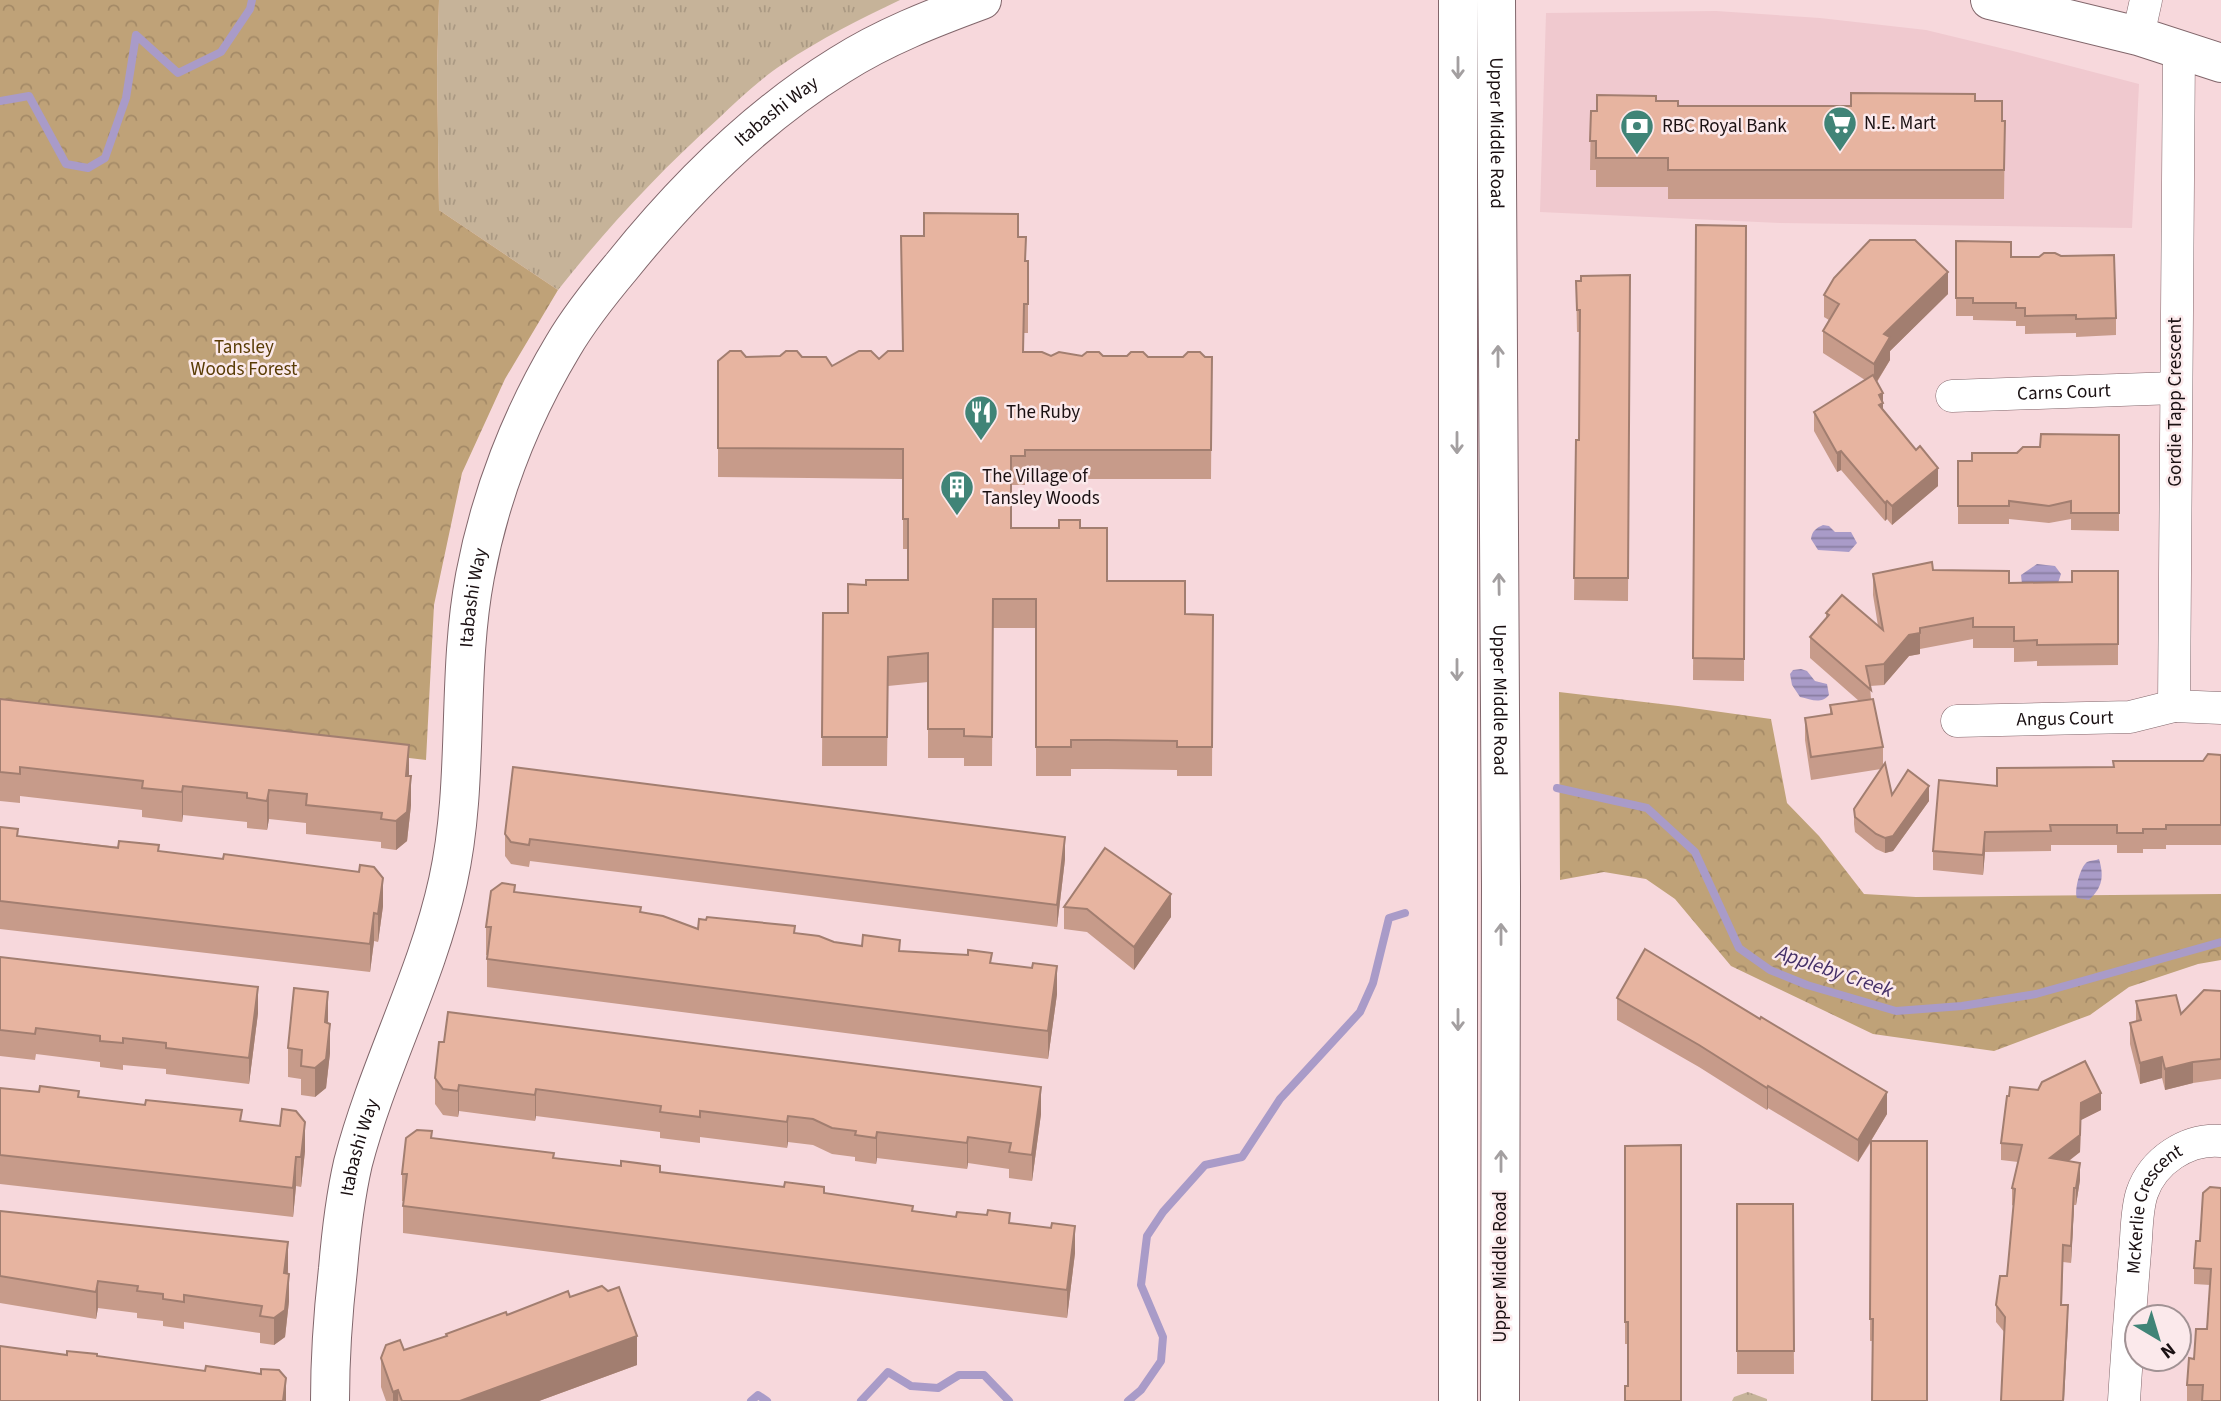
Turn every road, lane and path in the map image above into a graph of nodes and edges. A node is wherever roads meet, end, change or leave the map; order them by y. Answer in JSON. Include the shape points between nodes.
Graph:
{"nodes":[{"id":1,"x":982,"y":0,"type":"edge"},
{"id":2,"x":1458,"y":0,"type":"edge"},
{"id":3,"x":1496,"y":0,"type":"edge"},
{"id":4,"x":1990,"y":0,"type":"edge"},
{"id":5,"x":2142,"y":18,"type":"edge"},
{"id":6,"x":2179,"y":50,"type":"junction"},
{"id":7,"x":2221,"y":63,"type":"edge"},
{"id":8,"x":2175,"y":388,"type":"junction"},
{"id":9,"x":1952,"y":396,"type":"dead end"},
{"id":10,"x":2174,"y":706,"type":"junction"},
{"id":11,"x":2221,"y":708,"type":"edge"},
{"id":12,"x":1957,"y":721,"type":"dead end"},
{"id":13,"x":2221,"y":1141,"type":"edge"},
{"id":14,"x":330,"y":1401,"type":"edge"},
{"id":15,"x":1458,"y":1401,"type":"edge"},
{"id":16,"x":1500,"y":1401,"type":"edge"},
{"id":17,"x":2124,"y":1401,"type":"edge"}],
"edges":[{"from":1,"to":14,"type":"main road","name":"Itabashi Way","via":[[892,35],[839,65],[740,140],[687,191],[594,301],[564,344],[517,438],[490,512],[475,577],[463,692],[460,815],[449,877],[438,921],[364,1128],[345,1201],[332,1325]]},
{"from":2,"to":15,"type":"main road","name":"Upper Middle Road","one_way":true},
{"from":16,"to":3,"type":"main road","name":"Upper Middle Road","one_way":true},
{"from":4,"to":5,"type":"main road"},
{"from":5,"to":6,"type":"main road"},
{"from":6,"to":7,"type":"main road"},
{"from":6,"to":8,"type":"street","name":"Gordie Tapp Crescent"},
{"from":8,"to":9,"type":"street","name":"Carns Court"},
{"from":8,"to":10,"type":"street","name":"Gordie Tapp Crescent"},
{"from":10,"to":11,"type":"street"},
{"from":10,"to":12,"type":"street","name":"Angus Court","via":[[2130,717]]},
{"from":13,"to":17,"type":"street","name":"McKerlie Crescent","via":[[2182,1148],[2157,1168],[2142,1193]]}]}
